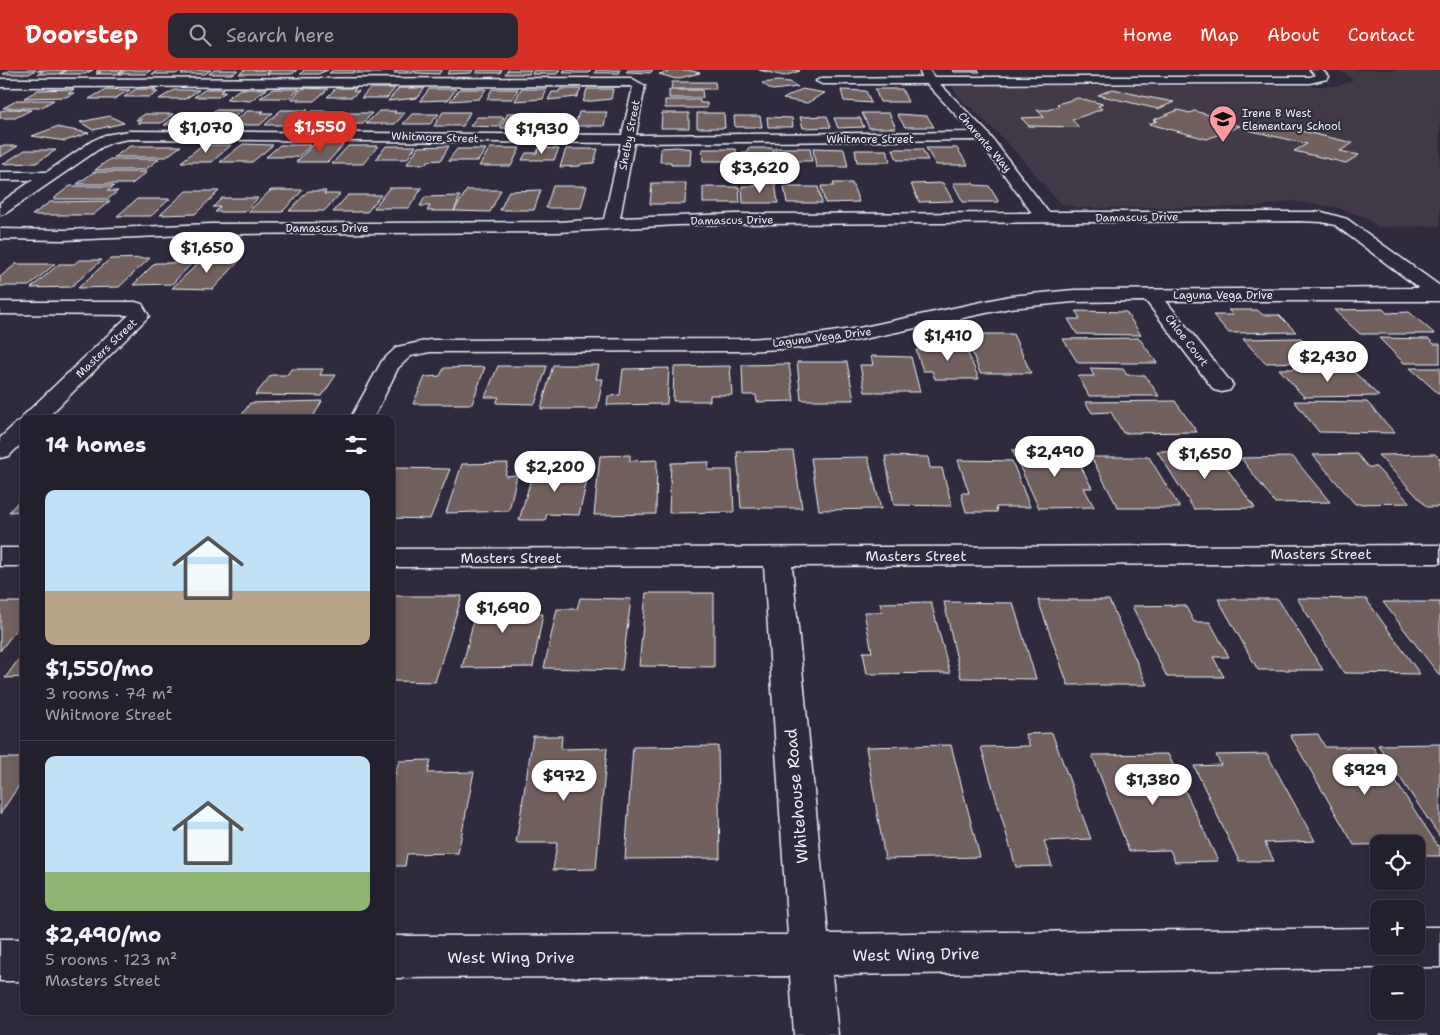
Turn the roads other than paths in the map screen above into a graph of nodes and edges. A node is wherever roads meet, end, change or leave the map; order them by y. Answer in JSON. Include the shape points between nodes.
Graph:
{"nodes":[{"id":1,"x":1316,"y":70,"type":"edge"},
{"id":2,"x":926,"y":76,"type":"edge"},
{"id":3,"x":822,"y":81,"type":"dead end"},
{"id":4,"x":0,"y":83,"type":"edge"},
{"id":5,"x":24,"y":83,"type":"junction"},
{"id":6,"x":0,"y":95,"type":"edge"},
{"id":7,"x":983,"y":136,"type":"junction"},
{"id":8,"x":628,"y":139,"type":"junction"},
{"id":9,"x":0,"y":176,"type":"edge"},
{"id":10,"x":50,"y":176,"type":"junction"},
{"id":11,"x":0,"y":210,"type":"edge"},
{"id":12,"x":1044,"y":218,"type":"junction"},
{"id":13,"x":611,"y":224,"type":"junction"},
{"id":14,"x":0,"y":234,"type":"edge"},
{"id":15,"x":1151,"y":295,"type":"junction"},
{"id":16,"x":1440,"y":295,"type":"edge"},
{"id":17,"x":0,"y":308,"type":"edge"},
{"id":18,"x":1222,"y":385,"type":"dead end"},
{"id":19,"x":37,"y":415,"type":"edge"},
{"id":20,"x":363,"y":415,"type":"edge"},
{"id":21,"x":20,"y":432,"type":"edge"},
{"id":22,"x":0,"y":451,"type":"edge"},
{"id":23,"x":1440,"y":554,"type":"edge"},
{"id":24,"x":777,"y":556,"type":"junction"},
{"id":25,"x":0,"y":557,"type":"edge"},
{"id":26,"x":20,"y":557,"type":"edge"},
{"id":27,"x":395,"y":558,"type":"edge"},
{"id":28,"x":1440,"y":947,"type":"edge"},
{"id":29,"x":809,"y":955,"type":"junction"},
{"id":30,"x":395,"y":957,"type":"edge"},
{"id":31,"x":0,"y":960,"type":"edge"},
{"id":32,"x":20,"y":960,"type":"edge"},
{"id":33,"x":816,"y":1035,"type":"edge"}],
"edges":[{"from":1,"to":2,"type":"street","via":[[1323,77],[1301,80]]},
{"from":2,"to":3,"type":"street"},
{"from":2,"to":7,"type":"street","name":"Charente Way"},
{"from":4,"to":5,"type":"street","name":"Shelby Street"},
{"from":5,"to":6,"type":"street"},
{"from":5,"to":8,"type":"street","name":"Shelby Street","via":[[619,80],[639,86]]},
{"from":7,"to":8,"type":"street","name":"Whitmore Street"},
{"from":7,"to":12,"type":"street","name":"Charente Way"},
{"from":8,"to":10,"type":"street","name":"Whitmore Street","via":[[129,135],[97,144]]},
{"from":8,"to":13,"type":"street","name":"Shelby Street"},
{"from":9,"to":10,"type":"street"},
{"from":10,"to":11,"type":"street","name":"Whitmore Street"},
{"from":12,"to":13,"type":"street","name":"Damascus Drive","via":[[736,219]]},
{"from":12,"to":16,"type":"street","name":"Damascus Drive","via":[[1322,217],[1341,222]]},
{"from":13,"to":14,"type":"street","name":"Damascus Drive"},
{"from":15,"to":16,"type":"street","name":"Laguna Vega Drive"},
{"from":15,"to":18,"type":"street","name":"Chloe Court"},
{"from":15,"to":20,"type":"street","name":"Laguna Vega Drive","via":[[1074,296],[1010,302],[859,334],[803,342],[430,346],[404,350],[389,365]]},
{"from":17,"to":19,"type":"street","name":"Masters Street","via":[[135,308],[140,316]]},
{"from":21,"to":22,"type":"street"},
{"from":23,"to":24,"type":"street","name":"Masters Street"},
{"from":24,"to":27,"type":"street","name":"Masters Street"},
{"from":24,"to":29,"type":"street","name":"Whitehouse Road"},
{"from":25,"to":26,"type":"street"},
{"from":28,"to":29,"type":"street","name":"West Wing Drive"},
{"from":29,"to":30,"type":"street","name":"West Wing Drive"},
{"from":29,"to":33,"type":"street","name":"Whitehouse Road"},
{"from":31,"to":32,"type":"street"}]}
